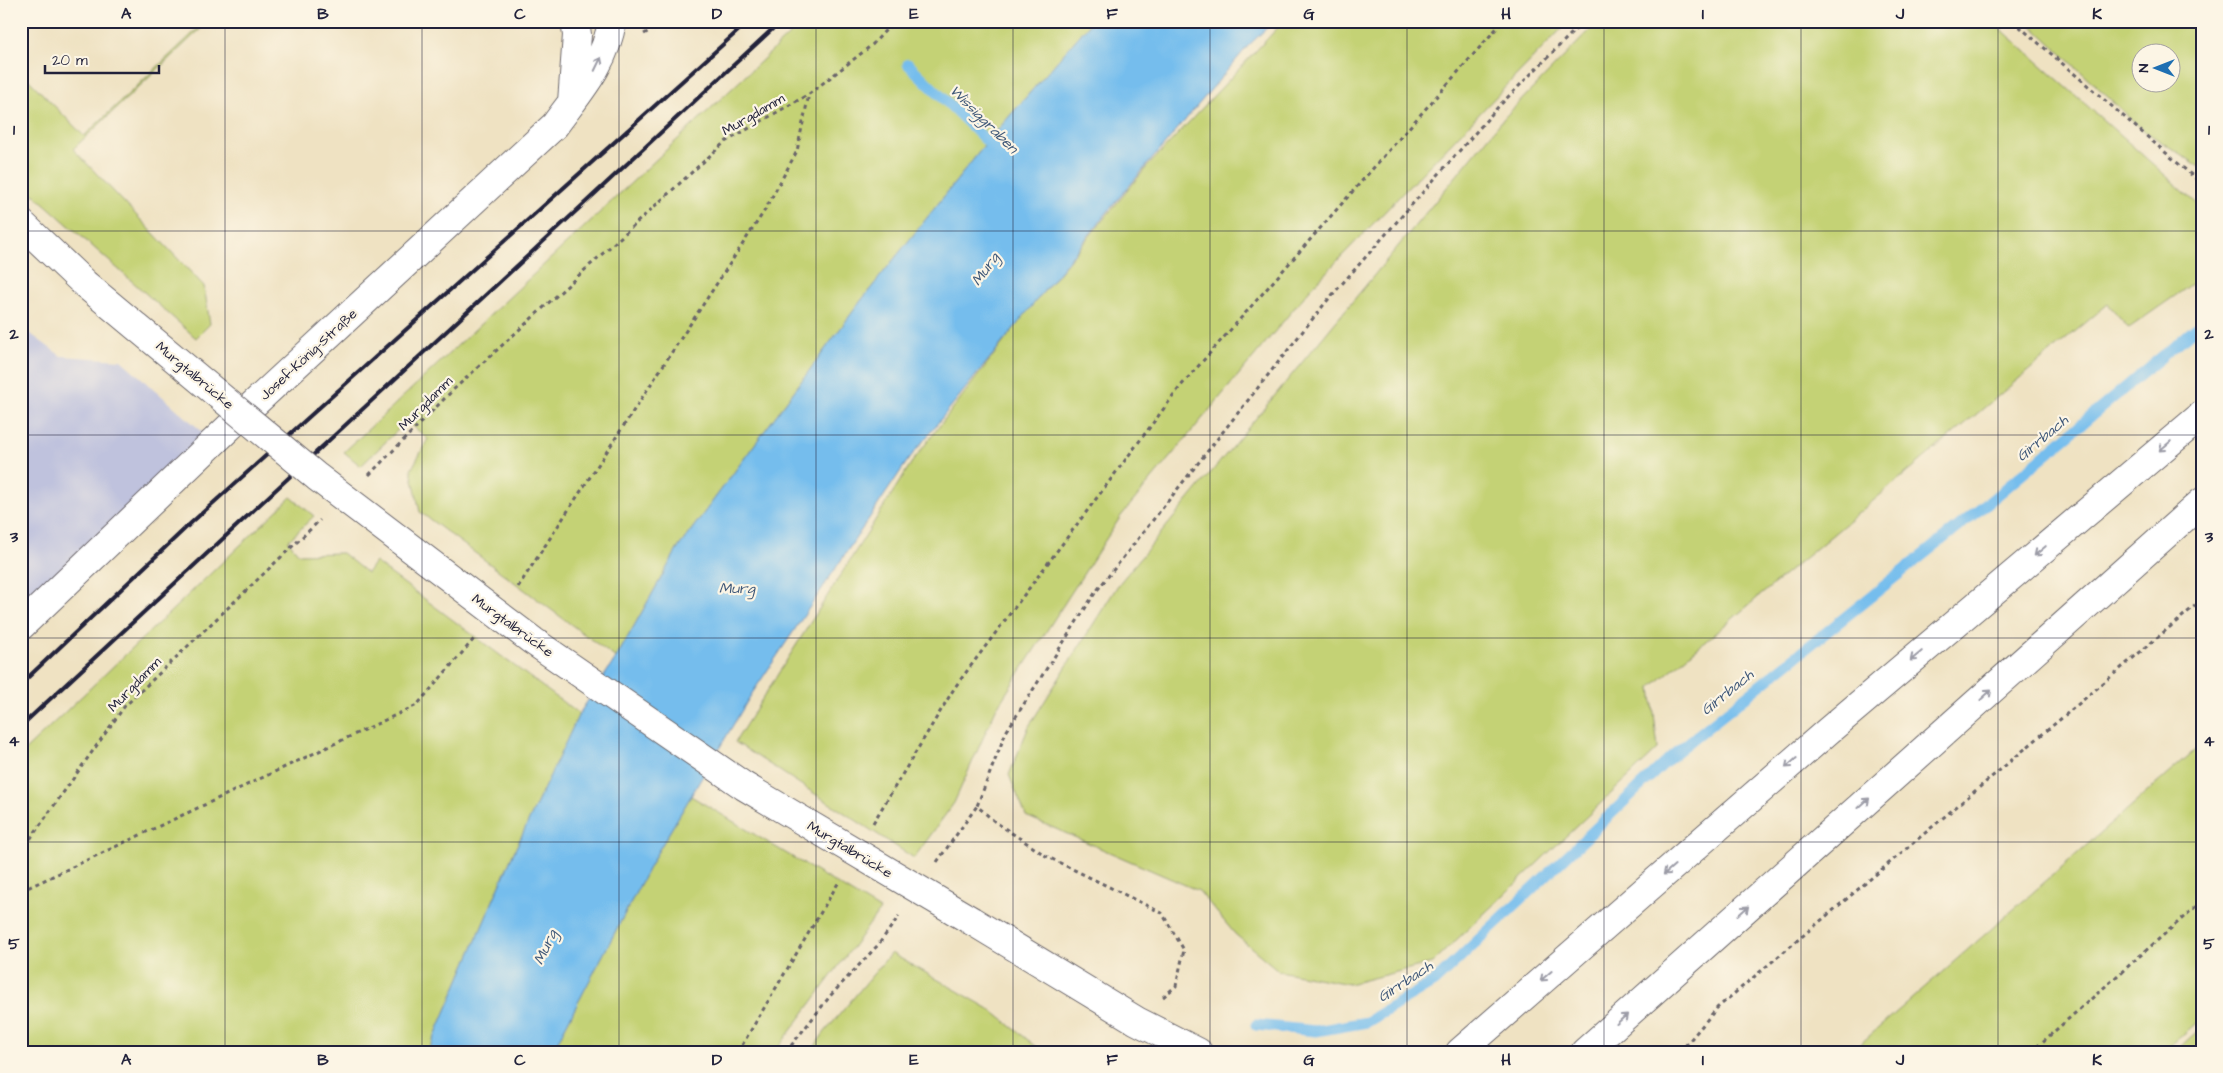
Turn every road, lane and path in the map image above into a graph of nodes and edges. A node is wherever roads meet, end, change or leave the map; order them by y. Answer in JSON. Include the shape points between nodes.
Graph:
{"nodes":[{"id":1,"x":575,"y":21,"type":"edge"},
{"id":2,"x":612,"y":21,"type":"edge"},
{"id":3,"x":894,"y":21,"type":"edge"},
{"id":4,"x":1503,"y":21,"type":"edge"},
{"id":5,"x":1584,"y":21,"type":"edge"},
{"id":6,"x":2013,"y":21,"type":"edge"},
{"id":7,"x":572,"y":102,"type":"junction"},
{"id":8,"x":2202,"y":184,"type":"edge"},
{"id":9,"x":21,"y":223,"type":"edge"},
{"id":10,"x":2202,"y":415,"type":"edge"},
{"id":11,"x":367,"y":476,"type":"dead end"},
{"id":12,"x":2202,"y":502,"type":"edge"},
{"id":13,"x":325,"y":515,"type":"dead end"},
{"id":14,"x":2202,"y":600,"type":"edge"},
{"id":15,"x":21,"y":626,"type":"edge"},
{"id":16,"x":978,"y":806,"type":"junction"},
{"id":17,"x":869,"y":831,"type":"dead end"},
{"id":18,"x":21,"y":852,"type":"edge"},
{"id":19,"x":933,"y":868,"type":"dead end"},
{"id":20,"x":844,"y":874,"type":"dead end"},
{"id":21,"x":2202,"y":901,"type":"edge"},
{"id":22,"x":900,"y":914,"type":"dead end"},
{"id":23,"x":1137,"y":1021,"type":"junction"},
{"id":24,"x":1459,"y":1051,"type":"edge"},
{"id":25,"x":738,"y":1052,"type":"edge"},
{"id":26,"x":786,"y":1052,"type":"edge"},
{"id":27,"x":1159,"y":1052,"type":"edge"},
{"id":28,"x":1198,"y":1052,"type":"edge"},
{"id":29,"x":1585,"y":1052,"type":"edge"},
{"id":30,"x":1680,"y":1052,"type":"edge"},
{"id":31,"x":2031,"y":1052,"type":"edge"}],
"edges":[{"from":1,"to":7,"type":"street","via":[[577,35]]},
{"from":7,"to":2,"type":"street","name":"Josef-König-Straße","one_way":true,"via":[[597,68]]},
{"from":3,"to":11,"type":"path","name":"Murgdamm","via":[[872,45],[809,94],[726,142],[452,391]]},
{"from":4,"to":17,"type":"path","via":[[1180,387],[955,687]]},
{"from":5,"to":16,"type":"path","via":[[1498,107],[1326,302],[1095,593],[1006,732]]},
{"from":6,"to":8,"type":"path"},
{"from":7,"to":15,"type":"street","name":"Josef-König-Straße","via":[[555,125],[243,414]]},
{"from":9,"to":23,"type":"street","name":"Murgtalbrücke","bridge":true,"via":[[85,284],[316,476],[533,641],[744,786]]},
{"from":10,"to":24,"type":"street","one_way":true,"via":[[1828,731]]},
{"from":29,"to":12,"type":"street","one_way":true},
{"from":13,"to":18,"type":"path","name":"Murgdamm","via":[[124,707]]},
{"from":14,"to":30,"type":"path","via":[[1716,1008]]},
{"from":16,"to":19,"type":"path"},
{"from":16,"to":23,"type":"path","via":[[994,822],[1046,856],[1162,913],[1184,950],[1176,986]]},
{"from":20,"to":25,"type":"path"},
{"from":21,"to":31,"type":"path"},
{"from":22,"to":26,"type":"path","via":[[878,945],[831,995]]},
{"from":23,"to":27,"type":"street"},
{"from":23,"to":28,"type":"street","name":"Murgtalbrücke"}]}
